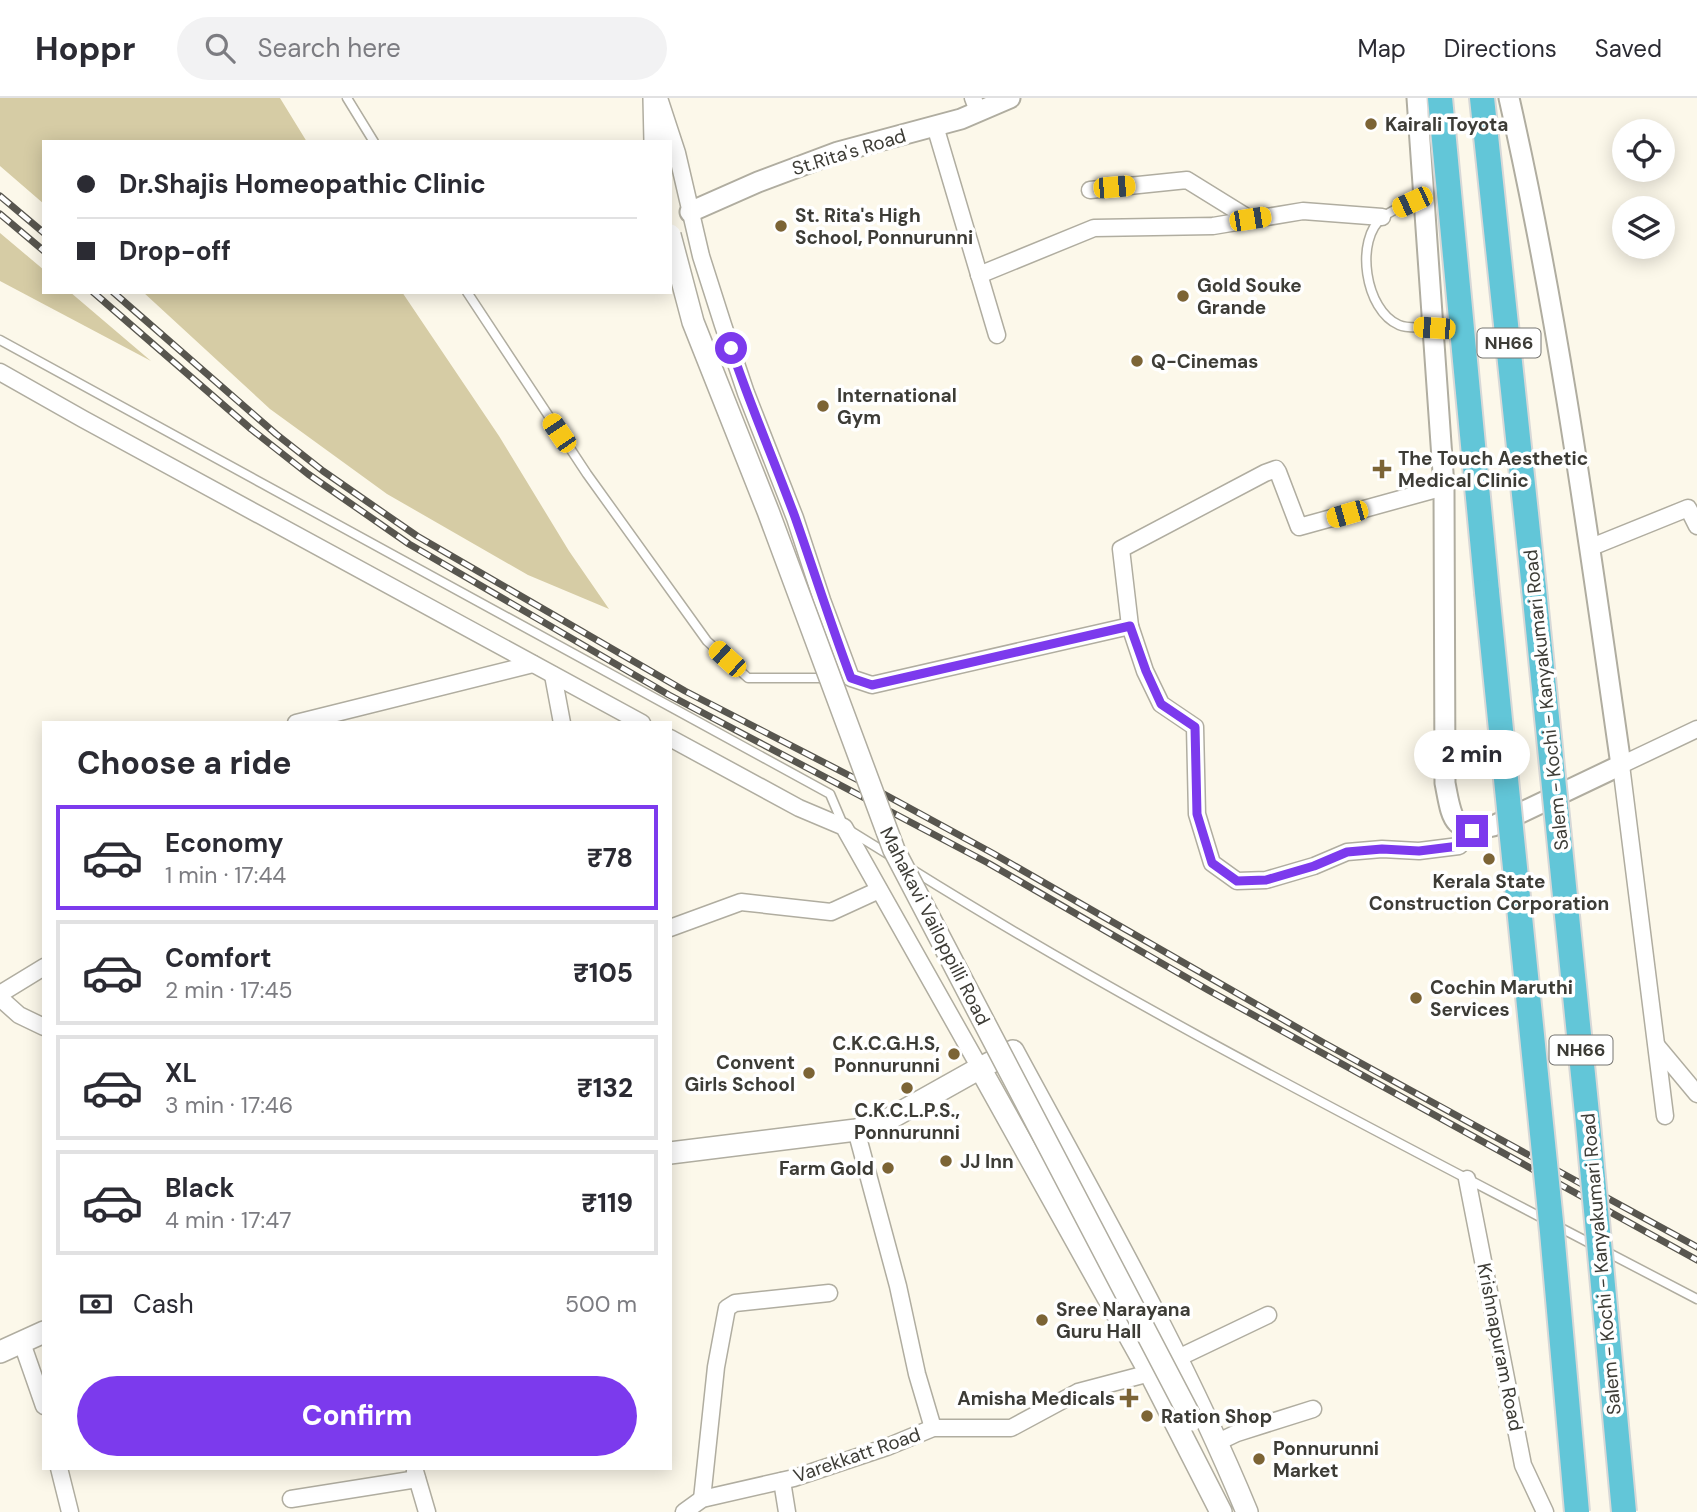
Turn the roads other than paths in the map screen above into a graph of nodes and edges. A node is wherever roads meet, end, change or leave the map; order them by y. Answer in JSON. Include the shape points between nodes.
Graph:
{"nodes":[{"id":1,"x":347,"y":98,"type":"edge"},
{"id":2,"x":656,"y":98,"type":"edge"},
{"id":3,"x":1010,"y":98,"type":"edge"},
{"id":4,"x":1417,"y":98,"type":"edge"},
{"id":5,"x":1440,"y":98,"type":"edge"},
{"id":6,"x":1482,"y":98,"type":"edge"},
{"id":7,"x":1509,"y":98,"type":"edge"},
{"id":8,"x":976,"y":105,"type":"edge"},
{"id":9,"x":935,"y":126,"type":"junction"},
{"id":10,"x":373,"y":140,"type":"edge"},
{"id":11,"x":654,"y":140,"type":"edge"},
{"id":12,"x":1090,"y":190,"type":"dead end"},
{"id":13,"x":1425,"y":197,"type":"junction"},
{"id":14,"x":690,"y":212,"type":"junction"},
{"id":15,"x":1382,"y":217,"type":"junction"},
{"id":16,"x":1250,"y":219,"type":"junction"},
{"id":17,"x":672,"y":243,"type":"edge"},
{"id":18,"x":979,"y":275,"type":"junction"},
{"id":19,"x":468,"y":294,"type":"edge"},
{"id":20,"x":1434,"y":328,"type":"junction"},
{"id":21,"x":997,"y":335,"type":"dead end"},
{"id":22,"x":0,"y":340,"type":"edge"},
{"id":23,"x":0,"y":372,"type":"edge"},
{"id":24,"x":1444,"y":487,"type":"junction"},
{"id":25,"x":1693,"y":506,"type":"edge"},
{"id":26,"x":1697,"y":526,"type":"edge"},
{"id":27,"x":1590,"y":548,"type":"junction"},
{"id":28,"x":1130,"y":626,"type":"junction"},
{"id":29,"x":533,"y":664,"type":"junction"},
{"id":30,"x":553,"y":675,"type":"junction"},
{"id":31,"x":851,"y":678,"type":"junction"},
{"id":32,"x":304,"y":721,"type":"edge"},
{"id":33,"x":562,"y":721,"type":"edge"},
{"id":34,"x":638,"y":721,"type":"edge"},
{"id":35,"x":1697,"y":729,"type":"edge"},
{"id":36,"x":672,"y":739,"type":"edge"},
{"id":37,"x":1621,"y":765,"type":"junction"},
{"id":38,"x":844,"y":827,"type":"junction"},
{"id":39,"x":1472,"y":831,"type":"junction"},
{"id":40,"x":879,"y":890,"type":"junction"},
{"id":41,"x":672,"y":927,"type":"edge"},
{"id":42,"x":42,"y":968,"type":"edge"},
{"id":43,"x":0,"y":996,"type":"edge"},
{"id":44,"x":42,"y":1026,"type":"edge"},
{"id":45,"x":1657,"y":1046,"type":"junction"},
{"id":46,"x":980,"y":1068,"type":"junction"},
{"id":47,"x":1697,"y":1094,"type":"edge"},
{"id":48,"x":1665,"y":1116,"type":"dead end"},
{"id":49,"x":856,"y":1130,"type":"junction"},
{"id":50,"x":672,"y":1153,"type":"edge"},
{"id":51,"x":1467,"y":1179,"type":"junction"},
{"id":52,"x":830,"y":1293,"type":"dead end"},
{"id":53,"x":1697,"y":1299,"type":"edge"},
{"id":54,"x":1268,"y":1315,"type":"dead end"},
{"id":55,"x":42,"y":1333,"type":"edge"},
{"id":56,"x":22,"y":1343,"type":"junction"},
{"id":57,"x":0,"y":1352,"type":"edge"},
{"id":58,"x":1178,"y":1358,"type":"junction"},
{"id":59,"x":1150,"y":1373,"type":"junction"},
{"id":60,"x":42,"y":1400,"type":"edge"},
{"id":61,"x":1313,"y":1409,"type":"dead end"},
{"id":62,"x":933,"y":1428,"type":"junction"},
{"id":63,"x":1218,"y":1442,"type":"junction"},
{"id":64,"x":60,"y":1470,"type":"edge"},
{"id":65,"x":416,"y":1474,"type":"edge"},
{"id":66,"x":782,"y":1481,"type":"junction"},
{"id":67,"x":290,"y":1499,"type":"dead end"},
{"id":68,"x":702,"y":1499,"type":"junction"},
{"id":69,"x":70,"y":1512,"type":"edge"},
{"id":70,"x":427,"y":1512,"type":"edge"},
{"id":71,"x":684,"y":1512,"type":"edge"},
{"id":72,"x":787,"y":1512,"type":"edge"},
{"id":73,"x":1233,"y":1512,"type":"edge"},
{"id":74,"x":1545,"y":1512,"type":"edge"},
{"id":75,"x":1577,"y":1512,"type":"edge"},
{"id":76,"x":1624,"y":1512,"type":"edge"}],
"edges":[{"from":1,"to":10,"type":"lane"},
{"from":2,"to":11,"type":"main road"},
{"from":2,"to":14,"type":"street","via":[[677,153]]},
{"from":3,"to":8,"type":"street","name":"St.Rita's Road"},
{"from":4,"to":13,"type":"street"},
{"from":5,"to":75,"type":"highway","number":"NH66","bridge":true},
{"from":6,"to":76,"type":"highway","name":"Salem - Kochi - Kanyakumari Road","number":"NH66","bridge":true},
{"from":7,"to":27,"type":"street","via":[[1532,202]]},
{"from":8,"to":9,"type":"street","name":"St.Rita's Road"},
{"from":9,"to":14,"type":"street","name":"St.Rita's Road","via":[[838,152]]},
{"from":9,"to":18,"type":"street"},
{"from":12,"to":16,"type":"street","via":[[1187,180]]},
{"from":13,"to":15,"type":"lane"},
{"from":13,"to":20,"type":"street"},
{"from":14,"to":31,"type":"street","via":[[746,393]]},
{"from":15,"to":16,"type":"street","via":[[1303,211]]},
{"from":15,"to":20,"type":"lane","via":[[1371,233],[1368,254],[1368,280],[1375,301],[1400,326]]},
{"from":16,"to":18,"type":"street","via":[[1213,226],[1094,228]]},
{"from":17,"to":73,"type":"main road","name":"Mahakavi Vailoppilli Road","bridge":true,"via":[[693,322],[894,850],[1192,1420]]},
{"from":18,"to":21,"type":"street"},
{"from":19,"to":31,"type":"lane","via":[[587,474],[707,641],[748,678]]},
{"from":20,"to":24,"type":"street"},
{"from":22,"to":38,"type":"lane","via":[[830,794]]},
{"from":23,"to":29,"type":"street"},
{"from":24,"to":28,"type":"street","via":[[1299,527],[1278,472],[1265,473],[1121,548]]},
{"from":24,"to":39,"type":"street","via":[[1445,783],[1452,815]]},
{"from":25,"to":26,"type":"street"},
{"from":25,"to":27,"type":"street"},
{"from":27,"to":37,"type":"street"},
{"from":28,"to":31,"type":"street","via":[[872,685]]},
{"from":28,"to":39,"type":"street","via":[[1161,704],[1195,727],[1197,814],[1212,863],[1237,881],[1266,880],[1347,852],[1459,846]]},
{"from":29,"to":30,"type":"street"},
{"from":29,"to":32,"type":"street"},
{"from":30,"to":33,"type":"street"},
{"from":30,"to":34,"type":"street"},
{"from":35,"to":37,"type":"street"},
{"from":36,"to":38,"type":"street","via":[[799,808]]},
{"from":37,"to":39,"type":"street","via":[[1493,827]]},
{"from":37,"to":45,"type":"street"},
{"from":38,"to":40,"type":"street"},
{"from":38,"to":51,"type":"lane","via":[[1135,1000]]},
{"from":40,"to":41,"type":"street","via":[[831,912],[741,902]]},
{"from":40,"to":46,"type":"street"},
{"from":42,"to":43,"type":"street"},
{"from":43,"to":44,"type":"street","via":[[19,1015]]},
{"from":45,"to":47,"type":"street"},
{"from":45,"to":48,"type":"street"},
{"from":46,"to":49,"type":"main road","via":[[880,1125]]},
{"from":46,"to":58,"type":"main road","via":[[1013,1051]]},
{"from":46,"to":59,"type":"main road"},
{"from":49,"to":50,"type":"main road"},
{"from":49,"to":62,"type":"street"},
{"from":51,"to":53,"type":"lane"},
{"from":51,"to":74,"type":"street","name":"Krishnapuram Road","via":[[1523,1465]]},
{"from":52,"to":68,"type":"street","via":[[735,1303],[727,1308]]},
{"from":54,"to":58,"type":"street"},
{"from":55,"to":56,"type":"main road"},
{"from":56,"to":57,"type":"main road"},
{"from":56,"to":60,"type":"street"},
{"from":58,"to":63,"type":"main road"},
{"from":59,"to":62,"type":"street","name":"Varekkatt Road","via":[[1078,1392],[1011,1428]]},
{"from":59,"to":73,"type":"main road"},
{"from":61,"to":63,"type":"street"},
{"from":62,"to":66,"type":"street","name":"Varekkatt Road"},
{"from":63,"to":73,"type":"main road"},
{"from":64,"to":69,"type":"street"},
{"from":65,"to":67,"type":"street"},
{"from":65,"to":70,"type":"street"},
{"from":66,"to":68,"type":"street","name":"Varekkatt Road"},
{"from":66,"to":72,"type":"street"},
{"from":68,"to":71,"type":"street","name":"Varekkatt Road"}]}
